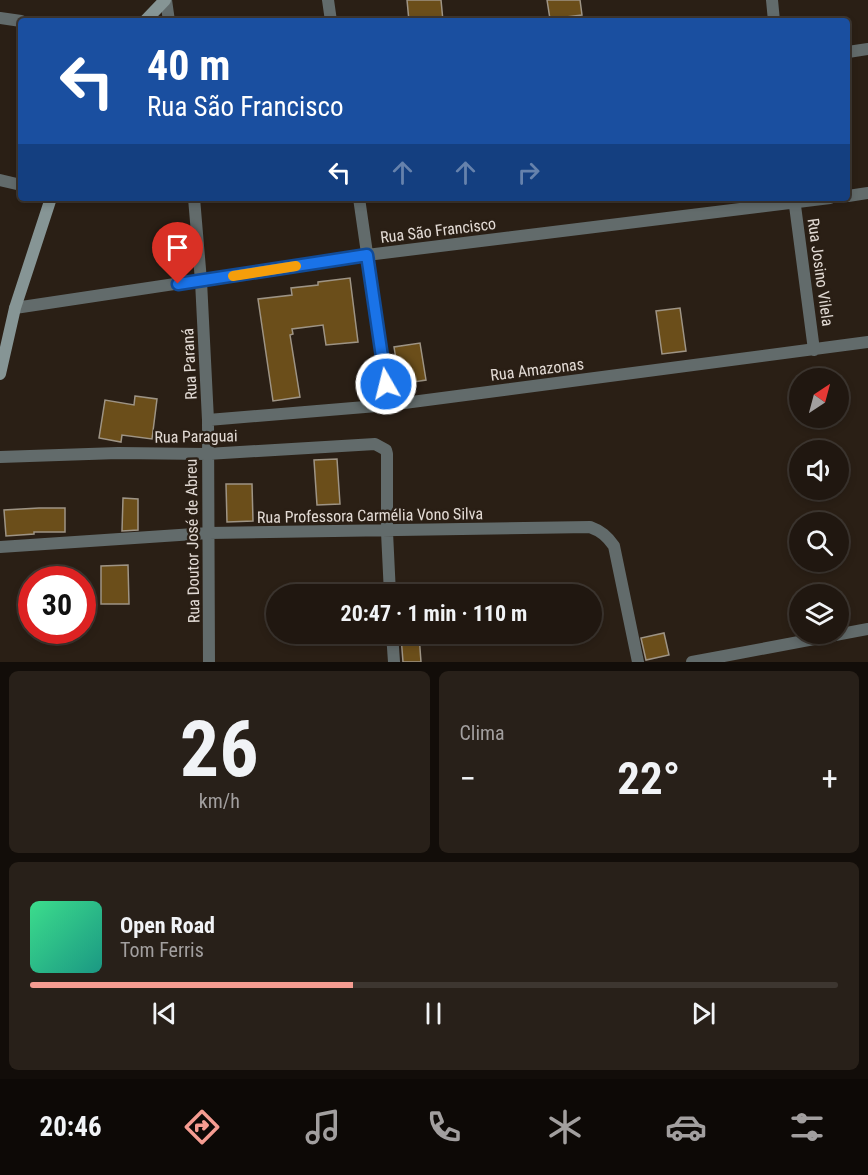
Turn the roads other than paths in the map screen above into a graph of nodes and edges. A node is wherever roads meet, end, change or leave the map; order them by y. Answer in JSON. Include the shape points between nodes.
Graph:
{"nodes":[{"id":1,"x":165,"y":0,"type":"edge"},
{"id":2,"x":328,"y":0,"type":"edge"},
{"id":3,"x":772,"y":0,"type":"edge"},
{"id":4,"x":0,"y":18,"type":"edge"},
{"id":5,"x":148,"y":18,"type":"edge"},
{"id":6,"x":169,"y":18,"type":"edge"},
{"id":7,"x":331,"y":18,"type":"edge"},
{"id":8,"x":774,"y":18,"type":"edge"},
{"id":9,"x":18,"y":21,"type":"edge"},
{"id":10,"x":868,"y":49,"type":"edge"},
{"id":11,"x":850,"y":52,"type":"edge"},
{"id":12,"x":0,"y":180,"type":"edge"},
{"id":13,"x":18,"y":183,"type":"edge"},
{"id":14,"x":868,"y":193,"type":"edge"},
{"id":15,"x":850,"y":196,"type":"edge"},
{"id":16,"x":50,"y":201,"type":"edge"},
{"id":17,"x":194,"y":201,"type":"edge"},
{"id":18,"x":359,"y":201,"type":"edge"},
{"id":19,"x":787,"y":201,"type":"edge"},
{"id":20,"x":795,"y":201,"type":"edge"},
{"id":21,"x":367,"y":255,"type":"junction"},
{"id":22,"x":201,"y":281,"type":"junction"},
{"id":23,"x":15,"y":308,"type":"junction"},
{"id":24,"x":868,"y":342,"type":"edge"},
{"id":25,"x":814,"y":350,"type":"junction"},
{"id":26,"x":0,"y":374,"type":"edge"},
{"id":27,"x":389,"y":405,"type":"junction"},
{"id":28,"x":208,"y":420,"type":"junction"},
{"id":29,"x":207,"y":454,"type":"junction"},
{"id":30,"x":0,"y":457,"type":"edge"},
{"id":31,"x":387,"y":532,"type":"junction"},
{"id":32,"x":209,"y":533,"type":"junction"},
{"id":33,"x":0,"y":547,"type":"edge"},
{"id":34,"x":390,"y":584,"type":"edge"},
{"id":35,"x":868,"y":629,"type":"edge"},
{"id":36,"x":393,"y":644,"type":"edge"},
{"id":37,"x":209,"y":662,"type":"edge"},
{"id":38,"x":394,"y":662,"type":"edge"},
{"id":39,"x":638,"y":662,"type":"edge"},
{"id":40,"x":692,"y":662,"type":"edge"}],
"edges":[{"from":1,"to":5,"type":"main road"},
{"from":1,"to":6,"type":"street"},
{"from":2,"to":7,"type":"street"},
{"from":3,"to":8,"type":"street"},
{"from":4,"to":9,"type":"street"},
{"from":10,"to":11,"type":"street"},
{"from":12,"to":13,"type":"street"},
{"from":14,"to":15,"type":"street"},
{"from":16,"to":23,"type":"main road"},
{"from":17,"to":22,"type":"street","name":"Rua Paraná"},
{"from":18,"to":21,"type":"street"},
{"from":19,"to":21,"type":"street","name":"Rua São Francisco"},
{"from":20,"to":25,"type":"street","name":"Rua Josino Vilela"},
{"from":21,"to":22,"type":"street","name":"Rua São Francisco"},
{"from":21,"to":27,"type":"street"},
{"from":22,"to":23,"type":"street","name":"Rua São Francisco"},
{"from":22,"to":28,"type":"street","name":"Rua Paraná"},
{"from":23,"to":26,"type":"main road"},
{"from":24,"to":25,"type":"street","name":"Rua Amazonas"},
{"from":25,"to":27,"type":"street","name":"Rua Amazonas"},
{"from":27,"to":28,"type":"street","name":"Rua Amazonas"},
{"from":28,"to":29,"type":"street","name":"Rua Doutor José de Abreu"},
{"from":29,"to":30,"type":"street","name":"Rua Paraguai"},
{"from":29,"to":31,"type":"street","name":"Rua Paraguai","via":[[375,444],[387,454]]},
{"from":29,"to":32,"type":"street","name":"Rua Doutor José de Abreu"},
{"from":31,"to":32,"type":"street","name":"Rua Professora Carmélia Vono Silva"},
{"from":31,"to":34,"type":"street"},
{"from":31,"to":39,"type":"street","name":"Rua Professora Carmélia Vono Silva","via":[[590,527],[599,530],[614,546]]},
{"from":32,"to":33,"type":"street","name":"Rua Professora Carmélia Vono Silva"},
{"from":32,"to":37,"type":"street","name":"Rua Doutor José de Abreu"},
{"from":35,"to":40,"type":"street"},
{"from":36,"to":38,"type":"street"}]}
